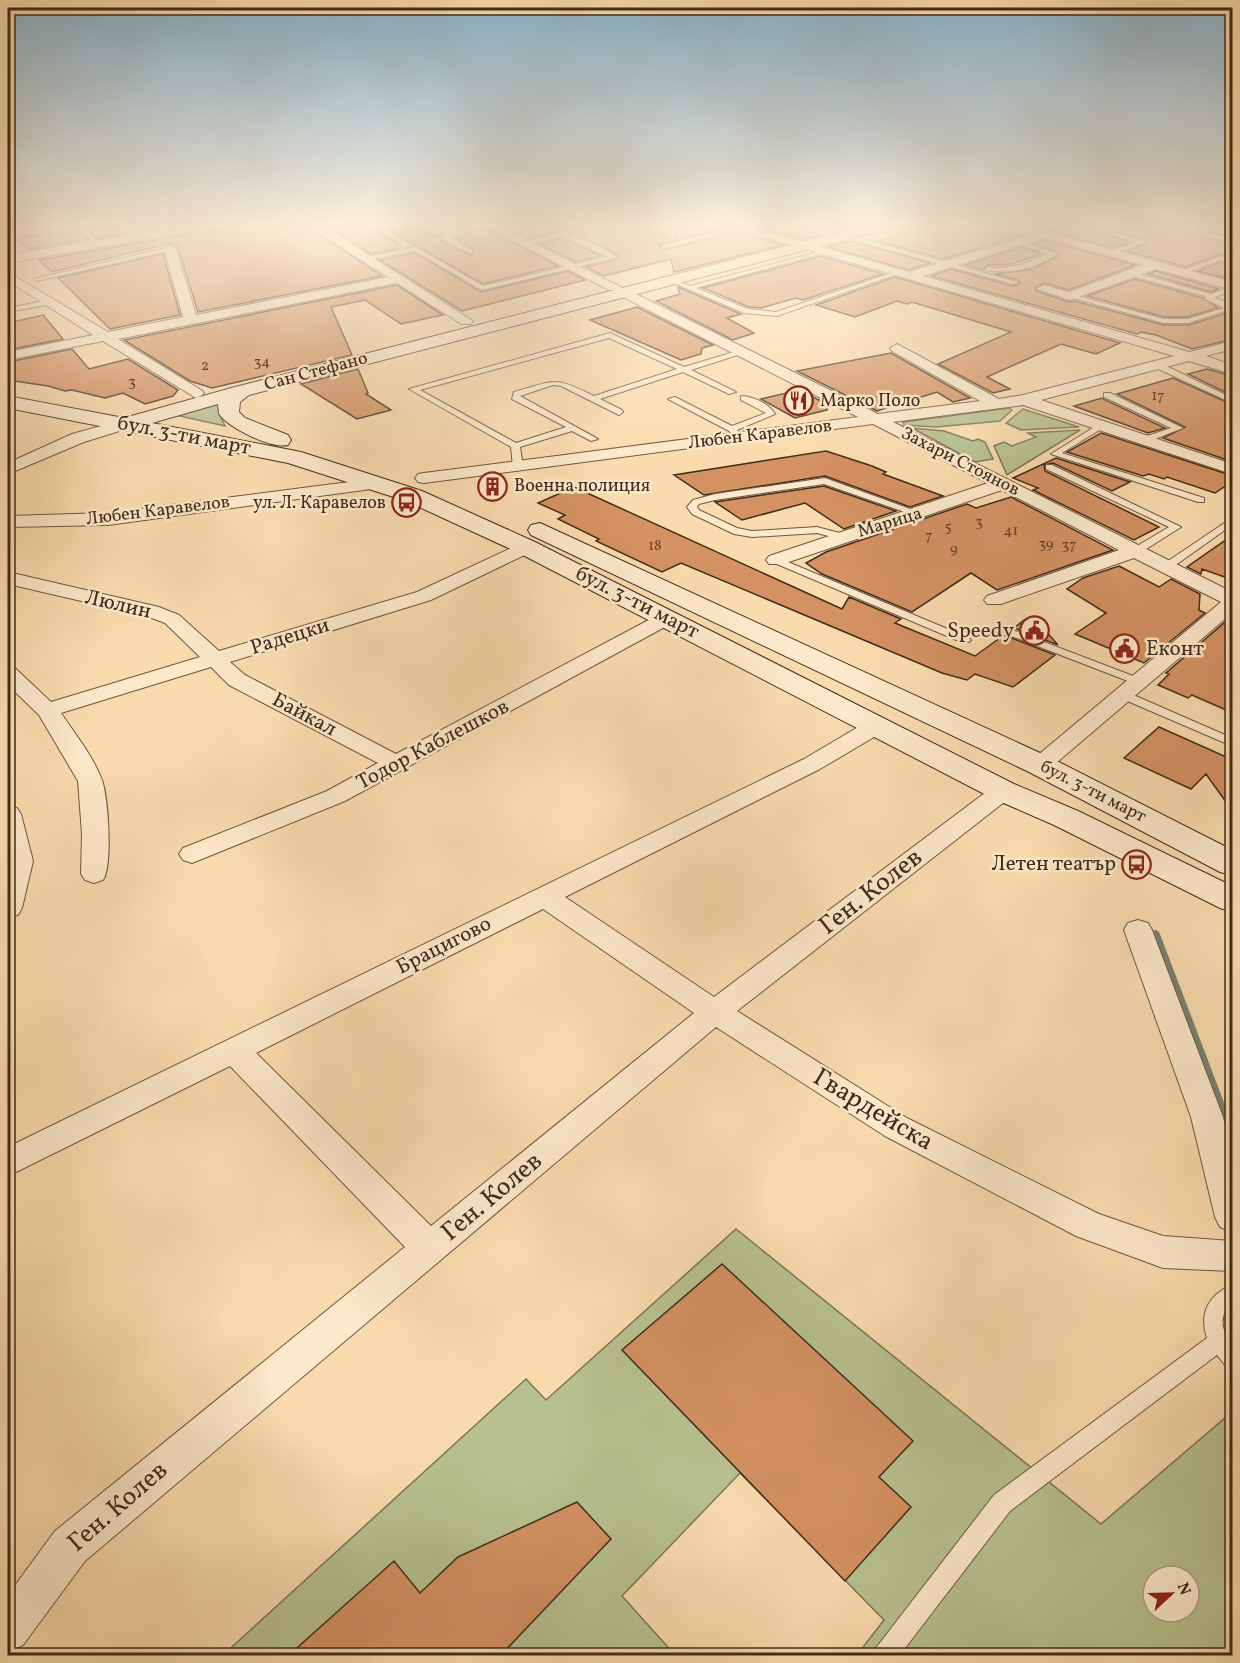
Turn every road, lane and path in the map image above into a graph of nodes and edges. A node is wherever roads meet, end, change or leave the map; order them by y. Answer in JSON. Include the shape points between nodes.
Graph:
{"nodes":[{"id":1,"x":31,"y":306,"type":"edge"},
{"id":2,"x":55,"y":306,"type":"edge"},
{"id":3,"x":187,"y":306,"type":"edge"},
{"id":4,"x":264,"y":306,"type":"edge"},
{"id":5,"x":441,"y":306,"type":"edge"},
{"id":6,"x":558,"y":306,"type":"edge"},
{"id":7,"x":652,"y":306,"type":"edge"},
{"id":8,"x":733,"y":306,"type":"edge"},
{"id":9,"x":804,"y":306,"type":"edge"},
{"id":10,"x":1012,"y":306,"type":"edge"},
{"id":11,"x":1105,"y":306,"type":"edge"},
{"id":12,"x":1226,"y":306,"type":"edge"},
{"id":13,"x":8,"y":310,"type":"edge"},
{"id":14,"x":191,"y":320,"type":"junction"},
{"id":15,"x":465,"y":321,"type":"dead end"},
{"id":16,"x":106,"y":337,"type":"junction"},
{"id":17,"x":1233,"y":345,"type":"edge"},
{"id":18,"x":897,"y":348,"type":"dead end"},
{"id":19,"x":741,"y":351,"type":"junction"},
{"id":20,"x":8,"y":356,"type":"edge"},
{"id":21,"x":1191,"y":356,"type":"junction"},
{"id":22,"x":1157,"y":365,"type":"junction"},
{"id":23,"x":686,"y":369,"type":"junction"},
{"id":24,"x":1233,"y":370,"type":"edge"},
{"id":25,"x":8,"y":390,"type":"edge"},
{"id":26,"x":242,"y":391,"type":"junction"},
{"id":27,"x":732,"y":392,"type":"dead end"},
{"id":28,"x":196,"y":393,"type":"dead end"},
{"id":29,"x":1107,"y":395,"type":"dead end"},
{"id":30,"x":744,"y":398,"type":"dead end"},
{"id":31,"x":593,"y":399,"type":"junction"},
{"id":32,"x":672,"y":399,"type":"dead end"},
{"id":33,"x":1024,"y":400,"type":"junction"},
{"id":34,"x":1233,"y":400,"type":"edge"},
{"id":35,"x":8,"y":402,"type":"edge"},
{"id":36,"x":996,"y":404,"type":"junction"},
{"id":37,"x":619,"y":412,"type":"dead end"},
{"id":38,"x":153,"y":416,"type":"junction"},
{"id":39,"x":877,"y":420,"type":"junction"},
{"id":40,"x":123,"y":425,"type":"junction"},
{"id":41,"x":1102,"y":426,"type":"junction"},
{"id":42,"x":573,"y":428,"type":"junction"},
{"id":43,"x":736,"y":433,"type":"junction"},
{"id":44,"x":280,"y":440,"type":"junction"},
{"id":45,"x":594,"y":440,"type":"dead end"},
{"id":46,"x":1143,"y":440,"type":"junction"},
{"id":47,"x":515,"y":446,"type":"junction"},
{"id":48,"x":519,"y":467,"type":"junction"},
{"id":49,"x":1049,"y":467,"type":"dead end"},
{"id":50,"x":8,"y":469,"type":"edge"},
{"id":51,"x":1233,"y":469,"type":"edge"},
{"id":52,"x":424,"y":478,"type":"junction"},
{"id":53,"x":380,"y":483,"type":"junction"},
{"id":54,"x":1003,"y":484,"type":"junction"},
{"id":55,"x":1202,"y":500,"type":"dead end"},
{"id":56,"x":919,"y":514,"type":"junction"},
{"id":57,"x":1233,"y":521,"type":"edge"},
{"id":58,"x":8,"y":522,"type":"edge"},
{"id":59,"x":843,"y":537,"type":"junction"},
{"id":60,"x":526,"y":547,"type":"junction"},
{"id":61,"x":1136,"y":551,"type":"junction"},
{"id":62,"x":776,"y":560,"type":"joint"},
{"id":63,"x":1166,"y":567,"type":"junction"},
{"id":64,"x":8,"y":578,"type":"edge"},
{"id":65,"x":994,"y":600,"type":"dead end"},
{"id":66,"x":1233,"y":602,"type":"edge"},
{"id":67,"x":667,"y":618,"type":"junction"},
{"id":68,"x":1010,"y":632,"type":"dead end"},
{"id":69,"x":965,"y":640,"type":"dead end"},
{"id":70,"x":214,"y":660,"type":"junction"},
{"id":71,"x":8,"y":674,"type":"edge"},
{"id":72,"x":1130,"y":688,"type":"junction"},
{"id":73,"x":47,"y":710,"type":"junction"},
{"id":74,"x":878,"y":725,"type":"junction"},
{"id":75,"x":1233,"y":742,"type":"edge"},
{"id":76,"x":398,"y":764,"type":"junction"},
{"id":77,"x":1038,"y":764,"type":"junction"},
{"id":78,"x":1001,"y":789,"type":"junction"},
{"id":79,"x":8,"y":814,"type":"edge"},
{"id":80,"x":192,"y":854,"type":"dead end"},
{"id":81,"x":1233,"y":864,"type":"edge"},
{"id":82,"x":94,"y":874,"type":"dead end"},
{"id":83,"x":544,"y":896,"type":"junction"},
{"id":84,"x":1233,"y":900,"type":"edge"},
{"id":85,"x":8,"y":908,"type":"edge"},
{"id":86,"x":1138,"y":930,"type":"dead end"},
{"id":87,"x":715,"y":1012,"type":"junction"},
{"id":88,"x":235,"y":1051,"type":"junction"},
{"id":89,"x":8,"y":1162,"type":"edge"},
{"id":90,"x":1233,"y":1217,"type":"edge"},
{"id":91,"x":429,"y":1248,"type":"junction"},
{"id":92,"x":1233,"y":1256,"type":"edge"},
{"id":93,"x":1233,"y":1293,"type":"edge"},
{"id":94,"x":1226,"y":1350,"type":"edge"},
{"id":95,"x":8,"y":1630,"type":"edge"},
{"id":96,"x":884,"y":1656,"type":"edge"}],
"edges":[{"from":1,"to":13,"type":"lane"},
{"from":2,"to":16,"type":"street"},
{"from":3,"to":14,"type":"street"},
{"from":4,"to":14,"type":"street"},
{"from":5,"to":15,"type":"street"},
{"from":6,"to":26,"type":"main road","name":"Сан Стефано"},
{"from":7,"to":19,"type":"street","name":"Захари Стоянов"},
{"from":8,"to":9,"type":"lane","via":[[777,314]]},
{"from":10,"to":21,"type":"street"},
{"from":11,"to":12,"type":"lane","via":[[1175,322],[1229,307]]},
{"from":14,"to":16,"type":"street"},
{"from":16,"to":20,"type":"street"},
{"from":16,"to":28,"type":"street"},
{"from":17,"to":21,"type":"street","name":"Любен Каравелов"},
{"from":18,"to":36,"type":"street"},
{"from":19,"to":23,"type":"lane"},
{"from":19,"to":39,"type":"street","name":"Захари Стоянов"},
{"from":21,"to":22,"type":"street","name":"Любен Каравелов"},
{"from":21,"to":24,"type":"street"},
{"from":22,"to":33,"type":"street","name":"Любен Каравелов"},
{"from":22,"to":34,"type":"lane"},
{"from":23,"to":27,"type":"lane"},
{"from":23,"to":31,"type":"lane"},
{"from":23,"to":47,"type":"lane","via":[[610,335],[413,389]]},
{"from":25,"to":38,"type":"main road","name":"бул. 3-ти март"},
{"from":26,"to":38,"type":"main road","name":"Сан Стефано"},
{"from":26,"to":44,"type":"main road","via":[[232,398],[227,407],[229,414],[238,422]]},
{"from":29,"to":46,"type":"lane","via":[[1179,428]]},
{"from":30,"to":43,"type":"lane","via":[[771,414]]},
{"from":31,"to":37,"type":"lane"},
{"from":31,"to":42,"type":"lane","via":[[553,383],[515,397]]},
{"from":32,"to":43,"type":"lane"},
{"from":33,"to":36,"type":"street","name":"Любен Каравелов"},
{"from":33,"to":41,"type":"street"},
{"from":35,"to":40,"type":"main road","name":"бул. 3-ти март"},
{"from":36,"to":39,"type":"street","name":"Любен Каравелов"},
{"from":38,"to":40,"type":"main road","name":"Сан Стефано"},
{"from":38,"to":44,"type":"main road","name":"бул. 3-ти март"},
{"from":39,"to":43,"type":"street","name":"Любен Каравелов"},
{"from":39,"to":54,"type":"street","name":"Захари Стоянов"},
{"from":40,"to":50,"type":"street","name":"Сан Стефано","via":[[78,438]]},
{"from":40,"to":53,"type":"main road","name":"бул. 3-ти март","via":[[293,457]]},
{"from":41,"to":46,"type":"street"},
{"from":41,"to":55,"type":"lane","via":[[1055,454]]},
{"from":42,"to":45,"type":"lane"},
{"from":42,"to":47,"type":"lane"},
{"from":43,"to":48,"type":"street","name":"Любен Каравелов"},
{"from":44,"to":52,"type":"main road","name":"бул. 3-ти март","via":[[315,446]]},
{"from":46,"to":51,"type":"street"},
{"from":47,"to":48,"type":"lane"},
{"from":48,"to":52,"type":"street","name":"Любен Каравелов"},
{"from":49,"to":61,"type":"lane","via":[[1176,527]]},
{"from":52,"to":77,"type":"main road","name":"бул. 3-ти март"},
{"from":53,"to":58,"type":"street","name":"Любен Каравелов","via":[[108,519]]},
{"from":53,"to":60,"type":"main road","name":"бул. 3-ти март"},
{"from":54,"to":56,"type":"street","name":"Марица"},
{"from":54,"to":61,"type":"street","name":"Захари Стоянов"},
{"from":56,"to":59,"type":"street","name":"Марица"},
{"from":56,"to":59,"type":"lane","via":[[825,481],[715,497],[692,507],[734,531],[752,534],[818,530]]},
{"from":57,"to":63,"type":"lane"},
{"from":59,"to":62,"type":"street","name":"Марица"},
{"from":60,"to":67,"type":"main road","name":"бул. 3-ти март"},
{"from":60,"to":70,"type":"street","name":"Радецки","via":[[424,596]]},
{"from":61,"to":63,"type":"street","name":"Захари Стоянов"},
{"from":61,"to":65,"type":"street"},
{"from":62,"to":69,"type":"lane"},
{"from":63,"to":66,"type":"street","name":"Захари Стоянов"},
{"from":64,"to":70,"type":"street","name":"Люлин","via":[[38,588],[152,611],[172,619]]},
{"from":66,"to":72,"type":"street"},
{"from":67,"to":74,"type":"main road","name":"бул. 3-ти март"},
{"from":67,"to":76,"type":"street","name":"Тодор Каблешков"},
{"from":68,"to":72,"type":"lane"},
{"from":70,"to":73,"type":"street","name":"Радецки"},
{"from":70,"to":76,"type":"street","name":"Байкал","via":[[237,680]]},
{"from":71,"to":73,"type":"street"},
{"from":72,"to":75,"type":"lane"},
{"from":72,"to":77,"type":"street"},
{"from":73,"to":82,"type":"street","via":[[90,781]]},
{"from":74,"to":78,"type":"main road","name":"бул. 3-ти март"},
{"from":74,"to":83,"type":"street","name":"Брацигово","via":[[812,764]]},
{"from":76,"to":80,"type":"street","name":"Тодор Каблешков","via":[[292,816]]},
{"from":77,"to":78,"type":"main road","via":[[1055,778],[1052,791],[1035,797]]},
{"from":77,"to":81,"type":"main road","name":"бул. 3-ти март"},
{"from":78,"to":84,"type":"main road","name":"бул. 3-ти март"},
{"from":78,"to":87,"type":"street","name":"Ген. Колев"},
{"from":79,"to":85,"type":"street","via":[[20,861]]},
{"from":83,"to":87,"type":"street","name":"Гвардейска"},
{"from":83,"to":88,"type":"street","name":"Брацигово"},
{"from":86,"to":90,"type":"street","via":[[1207,1117]]},
{"from":87,"to":91,"type":"street","name":"Ген. Колев"},
{"from":87,"to":92,"type":"street","name":"Гвардейска","via":[[896,1127],[1088,1225],[1163,1252]]},
{"from":88,"to":89,"type":"street","name":"Брацигово"},
{"from":88,"to":91,"type":"street"},
{"from":91,"to":95,"type":"street","name":"Ген. Колев","via":[[69,1546]]},
{"from":93,"to":94,"type":"lane","via":[[1221,1299],[1213,1310],[1212,1325]]},
{"from":94,"to":96,"type":"lane","via":[[1002,1503]]}]}
